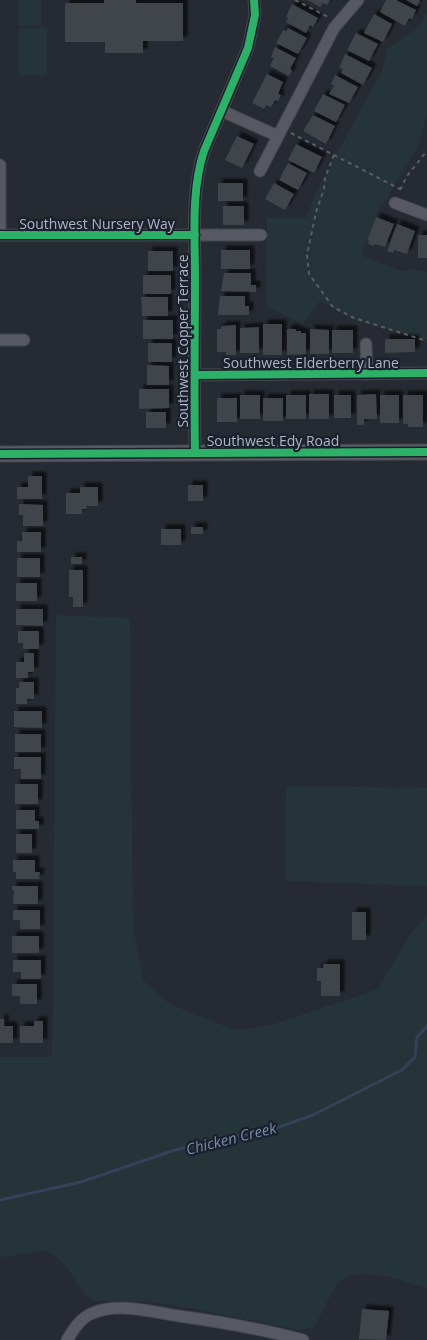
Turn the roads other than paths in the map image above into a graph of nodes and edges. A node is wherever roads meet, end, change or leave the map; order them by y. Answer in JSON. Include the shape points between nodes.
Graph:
{"nodes":[{"id":1,"x":254,"y":0,"type":"edge"},
{"id":2,"x":358,"y":0,"type":"edge"},
{"id":3,"x":222,"y":111,"type":"junction"},
{"id":4,"x":280,"y":132,"type":"junction"},
{"id":5,"x":0,"y":165,"type":"edge"},
{"id":6,"x":260,"y":171,"type":"dead end"},
{"id":7,"x":395,"y":203,"type":"road end"},
{"id":8,"x":427,"y":215,"type":"edge"},
{"id":9,"x":0,"y":228,"type":"edge"},
{"id":10,"x":0,"y":235,"type":"edge"},
{"id":11,"x":195,"y":235,"type":"junction"},
{"id":12,"x":261,"y":235,"type":"dead end"},
{"id":13,"x":0,"y":340,"type":"edge"},
{"id":14,"x":24,"y":340,"type":"dead end"},
{"id":15,"x":366,"y":344,"type":"dead end"},
{"id":16,"x":367,"y":374,"type":"junction"},
{"id":17,"x":427,"y":374,"type":"edge"},
{"id":18,"x":195,"y":375,"type":"junction"},
{"id":19,"x":427,"y":452,"type":"edge"},
{"id":20,"x":0,"y":454,"type":"edge"},
{"id":21,"x":195,"y":454,"type":"junction"},
{"id":22,"x":67,"y":1340,"type":"edge"},
{"id":23,"x":303,"y":1340,"type":"edge"}],
"edges":[{"from":1,"to":3,"type":"street","name":"Southwest Copper Terrace","via":[[255,15],[248,48]]},
{"from":2,"to":4,"type":"street","via":[[327,40]]},
{"from":3,"to":4,"type":"street"},
{"from":3,"to":11,"type":"street","name":"Southwest Copper Terrace","via":[[199,166]]},
{"from":4,"to":6,"type":"street"},
{"from":5,"to":9,"type":"street"},
{"from":7,"to":8,"type":"street"},
{"from":10,"to":11,"type":"street","name":"Southwest Nursery Way"},
{"from":11,"to":12,"type":"street","name":"Southwest Nursery Way"},
{"from":11,"to":18,"type":"street","name":"Southwest Copper Terrace"},
{"from":13,"to":14,"type":"street"},
{"from":15,"to":16,"type":"street"},
{"from":16,"to":17,"type":"street","name":"Southwest Elderberry Lane"},
{"from":16,"to":18,"type":"street","name":"Southwest Elderberry Lane"},
{"from":18,"to":21,"type":"street","name":"Southwest Copper Terrace"},
{"from":19,"to":21,"type":"main road","name":"Southwest Edy Road"},
{"from":20,"to":21,"type":"main road","name":"Southwest Edy Road"},
{"from":22,"to":23,"type":"street","via":[[81,1319],[114,1308],[186,1317]]}]}
